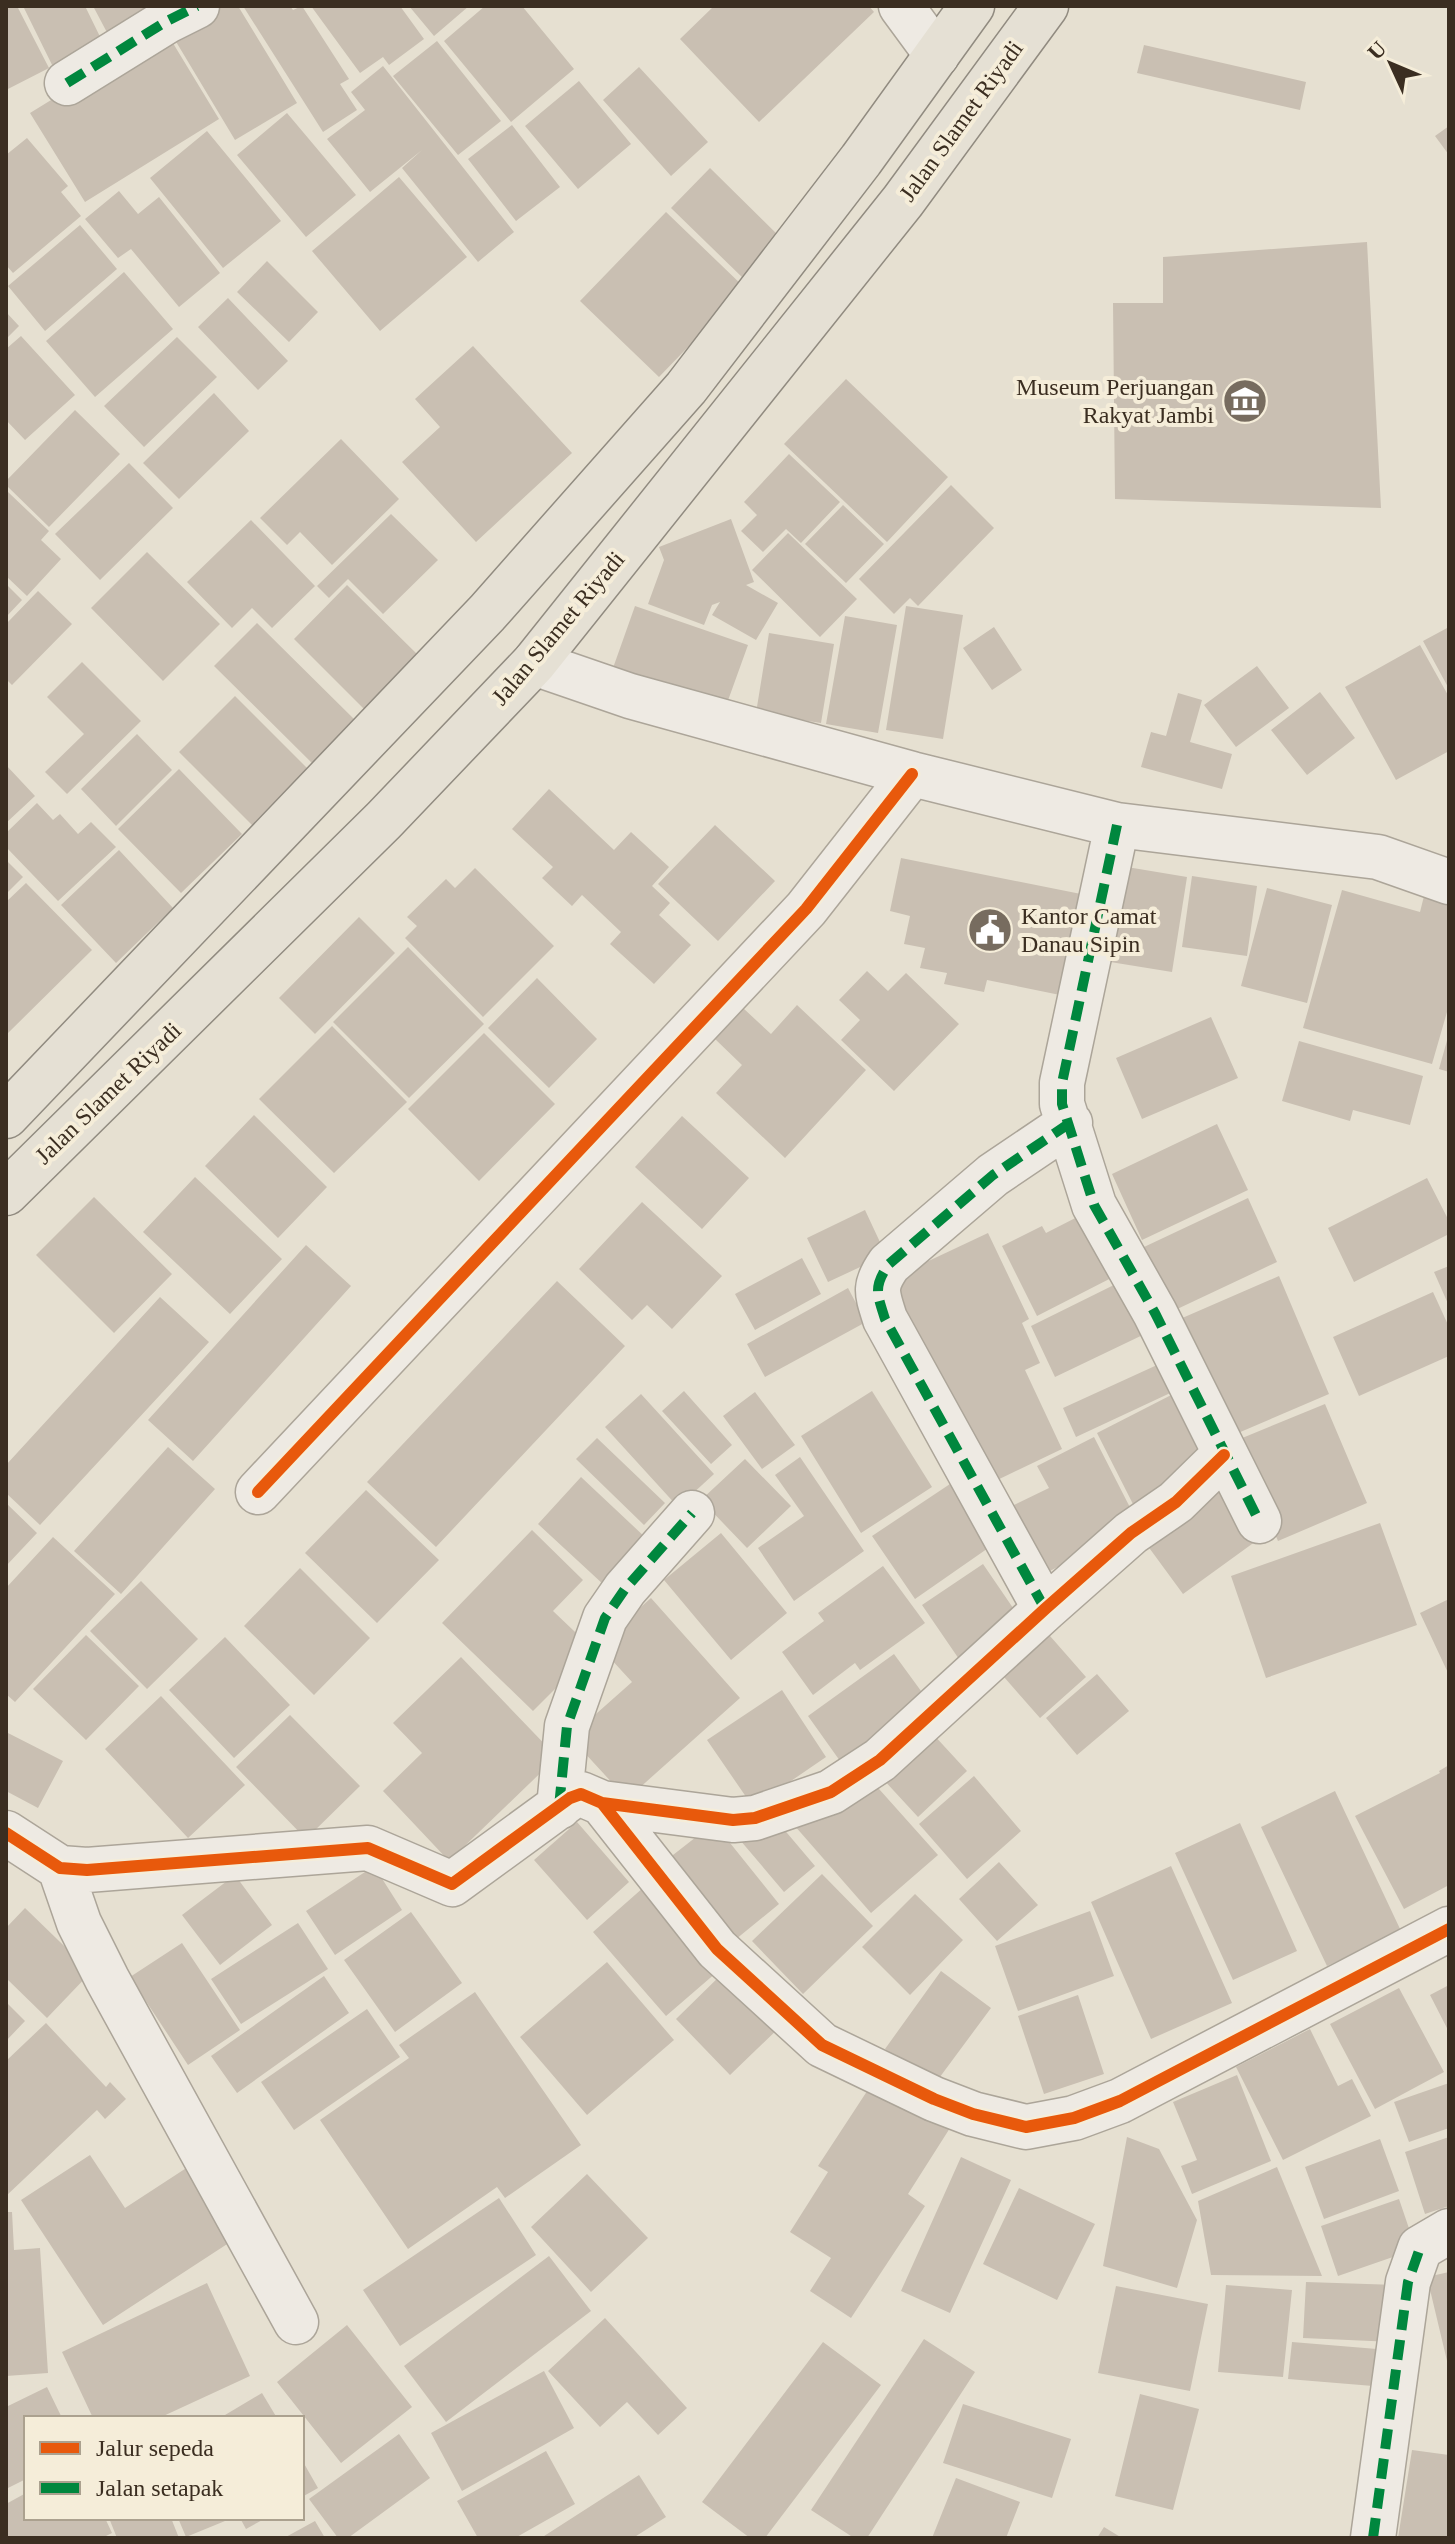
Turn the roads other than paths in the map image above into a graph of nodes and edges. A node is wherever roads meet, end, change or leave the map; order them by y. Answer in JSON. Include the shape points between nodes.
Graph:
{"nodes":[{"id":1,"x":197,"y":6,"type":"edge"},
{"id":2,"x":901,"y":6,"type":"edge"},
{"id":3,"x":972,"y":6,"type":"edge"},
{"id":4,"x":1046,"y":6,"type":"edge"},
{"id":5,"x":937,"y":55,"type":"junction"},
{"id":6,"x":67,"y":83,"type":"dead end"},
{"id":7,"x":534,"y":663,"type":"junction"},
{"id":8,"x":912,"y":774,"type":"junction"},
{"id":9,"x":1117,"y":825,"type":"junction"},
{"id":10,"x":1449,"y":882,"type":"edge"},
{"id":11,"x":137,"y":978,"type":"junction"},
{"id":12,"x":182,"y":1020,"type":"junction"},
{"id":13,"x":6,"y":1116,"type":"edge"},
{"id":14,"x":1070,"y":1123,"type":"junction"},
{"id":15,"x":6,"y":1193,"type":"edge"},
{"id":16,"x":1224,"y":1455,"type":"junction"},
{"id":17,"x":258,"y":1492,"type":"dead end"},
{"id":18,"x":692,"y":1513,"type":"dead end"},
{"id":19,"x":1259,"y":1521,"type":"dead end"},
{"id":20,"x":1045,"y":1609,"type":"junction"},
{"id":21,"x":602,"y":1803,"type":"junction"},
{"id":22,"x":559,"y":1807,"type":"junction"},
{"id":23,"x":6,"y":1833,"type":"edge"},
{"id":24,"x":60,"y":1868,"type":"junction"},
{"id":25,"x":1449,"y":1929,"type":"edge"},
{"id":26,"x":1449,"y":2231,"type":"edge"},
{"id":27,"x":296,"y":2322,"type":"dead end"},
{"id":28,"x":1373,"y":2538,"type":"edge"}],
"edges":[{"from":1,"to":6,"type":"street"},
{"from":2,"to":5,"type":"street"},
{"from":3,"to":5,"type":"main road"},
{"from":4,"to":7,"type":"main road","name":"Jalan Slamet Riyadi","via":[[893,213]]},
{"from":5,"to":11,"type":"main road","via":[[686,388],[487,613]]},
{"from":7,"to":8,"type":"street","via":[[630,696]]},
{"from":7,"to":12,"type":"main road","name":"Jalan Slamet Riyadi"},
{"from":8,"to":9,"type":"street"},
{"from":8,"to":17,"type":"street","via":[[806,909]]},
{"from":9,"to":10,"type":"street","via":[[1378,857]]},
{"from":9,"to":14,"type":"street","via":[[1062,1083],[1062,1104]]},
{"from":11,"to":12,"type":"main road"},
{"from":11,"to":13,"type":"main road"},
{"from":12,"to":15,"type":"main road","name":"Jalan Slamet Riyadi"},
{"from":14,"to":16,"type":"street","via":[[1094,1205],[1155,1313]]},
{"from":14,"to":20,"type":"street","via":[[993,1175],[901,1254],[879,1279],[877,1292],[885,1319]]},
{"from":16,"to":19,"type":"street"},
{"from":16,"to":20,"type":"street","via":[[1176,1502],[1131,1533]]},
{"from":18,"to":22,"type":"street","via":[[605,1618],[567,1726]]},
{"from":20,"to":21,"type":"street","via":[[880,1760],[831,1792],[755,1818],[733,1820]]},
{"from":21,"to":22,"type":"street","via":[[581,1794]]},
{"from":21,"to":25,"type":"street","via":[[717,1949],[822,2045],[934,2099],[1026,2127],[1074,2118],[1120,2101]]},
{"from":22,"to":24,"type":"street","via":[[452,1884],[368,1848]]},
{"from":23,"to":24,"type":"street"},
{"from":24,"to":27,"type":"street","via":[[107,1979]]},
{"from":26,"to":28,"type":"street","via":[[1420,2248],[1408,2282]]}]}
